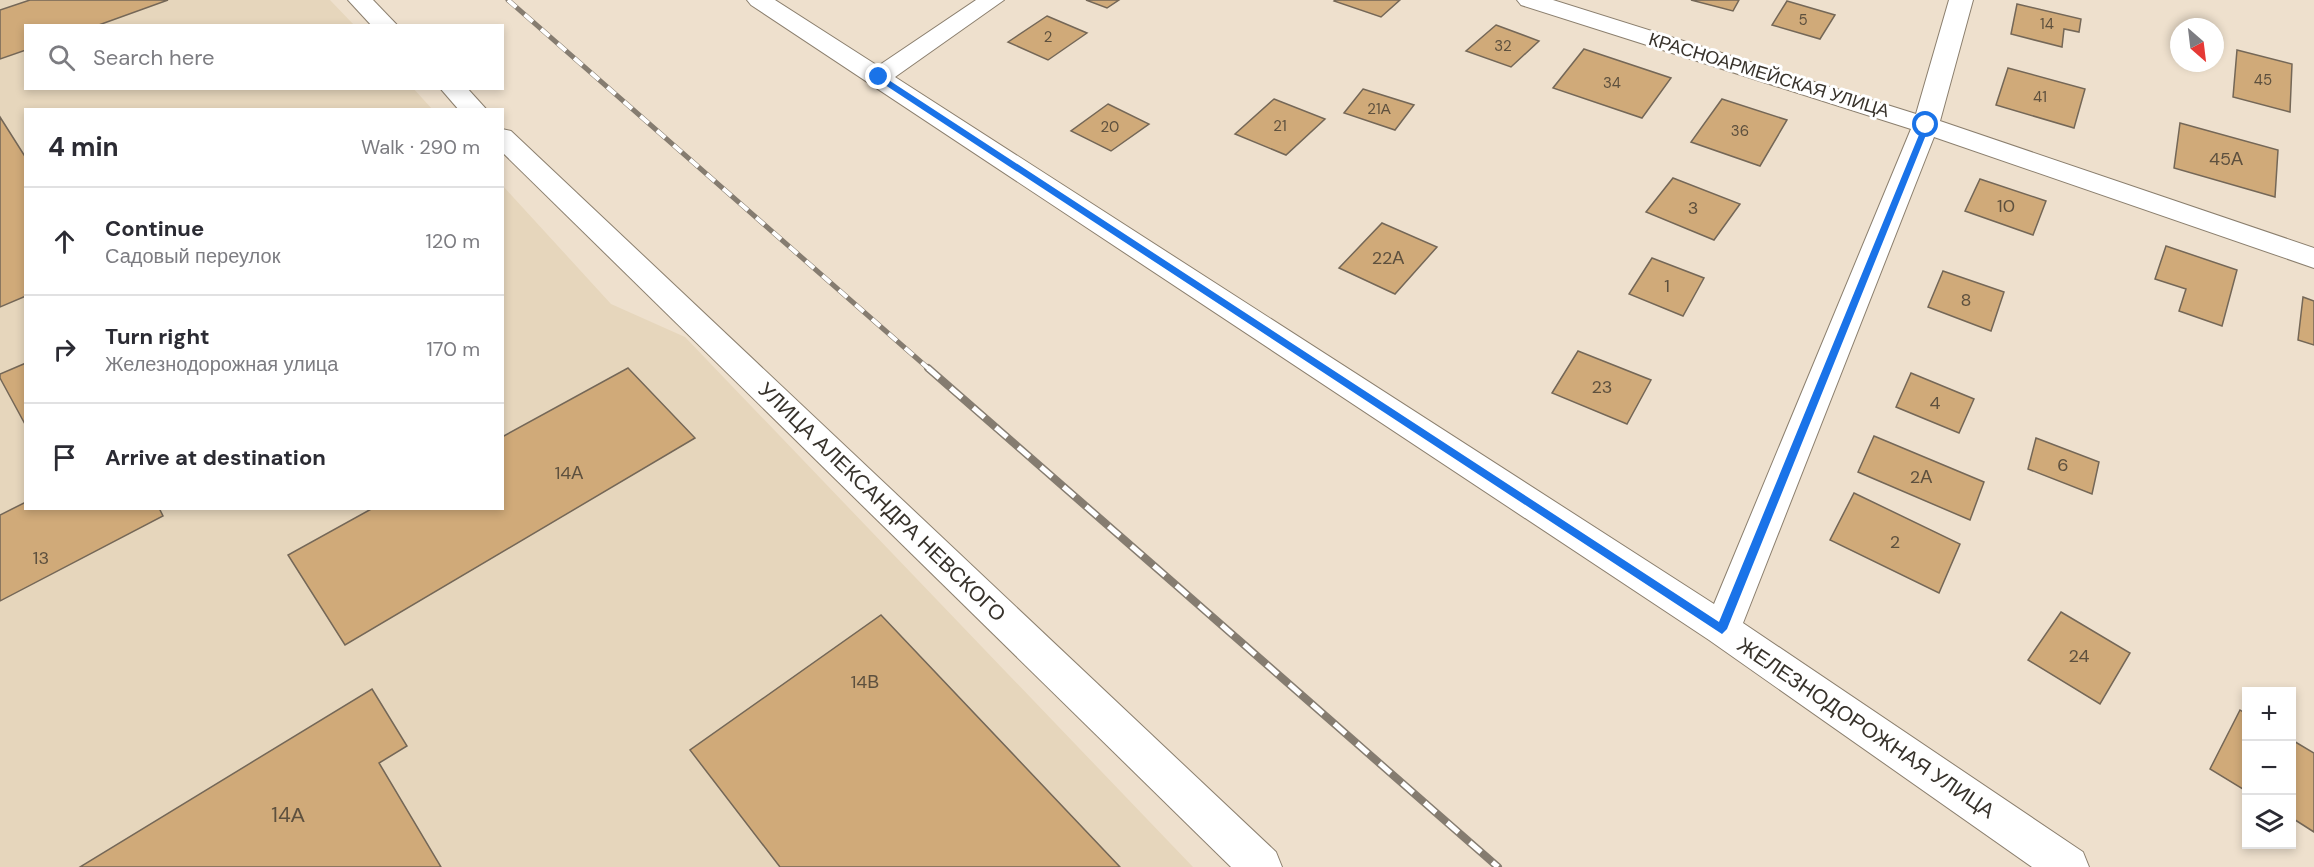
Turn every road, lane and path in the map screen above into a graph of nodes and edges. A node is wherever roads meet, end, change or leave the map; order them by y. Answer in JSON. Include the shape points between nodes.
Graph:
{"nodes":[{"id":1,"x":360,"y":0,"type":"edge"},
{"id":2,"x":759,"y":0,"type":"edge"},
{"id":3,"x":992,"y":0,"type":"edge"},
{"id":4,"x":1529,"y":0,"type":"edge"},
{"id":5,"x":1961,"y":0,"type":"edge"},
{"id":6,"x":384,"y":24,"type":"edge"},
{"id":7,"x":879,"y":77,"type":"junction"},
{"id":8,"x":454,"y":90,"type":"edge"},
{"id":9,"x":472,"y":108,"type":"edge"},
{"id":10,"x":1926,"y":125,"type":"junction"},
{"id":11,"x":504,"y":139,"type":"edge"},
{"id":12,"x":2314,"y":258,"type":"edge"},
{"id":13,"x":1722,"y":629,"type":"junction"},
{"id":14,"x":1261,"y":867,"type":"edge"},
{"id":15,"x":2068,"y":867,"type":"edge"}],
"edges":[{"from":1,"to":6,"type":"street"},
{"from":2,"to":7,"type":"street","name":"ЖЕЛЕЗНОДОРОЖНАЯ УЛИЦА"},
{"from":3,"to":7,"type":"street"},
{"from":4,"to":10,"type":"street","name":"КРАСНОАРМЕЙСКАЯ УЛИЦА"},
{"from":5,"to":10,"type":"street"},
{"from":7,"to":13,"type":"street","name":"ЖЕЛЕЗНОДОРОЖНАЯ УЛИЦА"},
{"from":8,"to":9,"type":"street"},
{"from":10,"to":12,"type":"street","name":"КРАСНОАРМЕЙСКАЯ УЛИЦА"},
{"from":10,"to":13,"type":"street"},
{"from":11,"to":14,"type":"street","name":"УЛИЦА АЛЕКСАНДРА НЕВСКОГО"},
{"from":13,"to":15,"type":"street","name":"ЖЕЛЕЗНОДОРОЖНАЯ УЛИЦА"}]}
